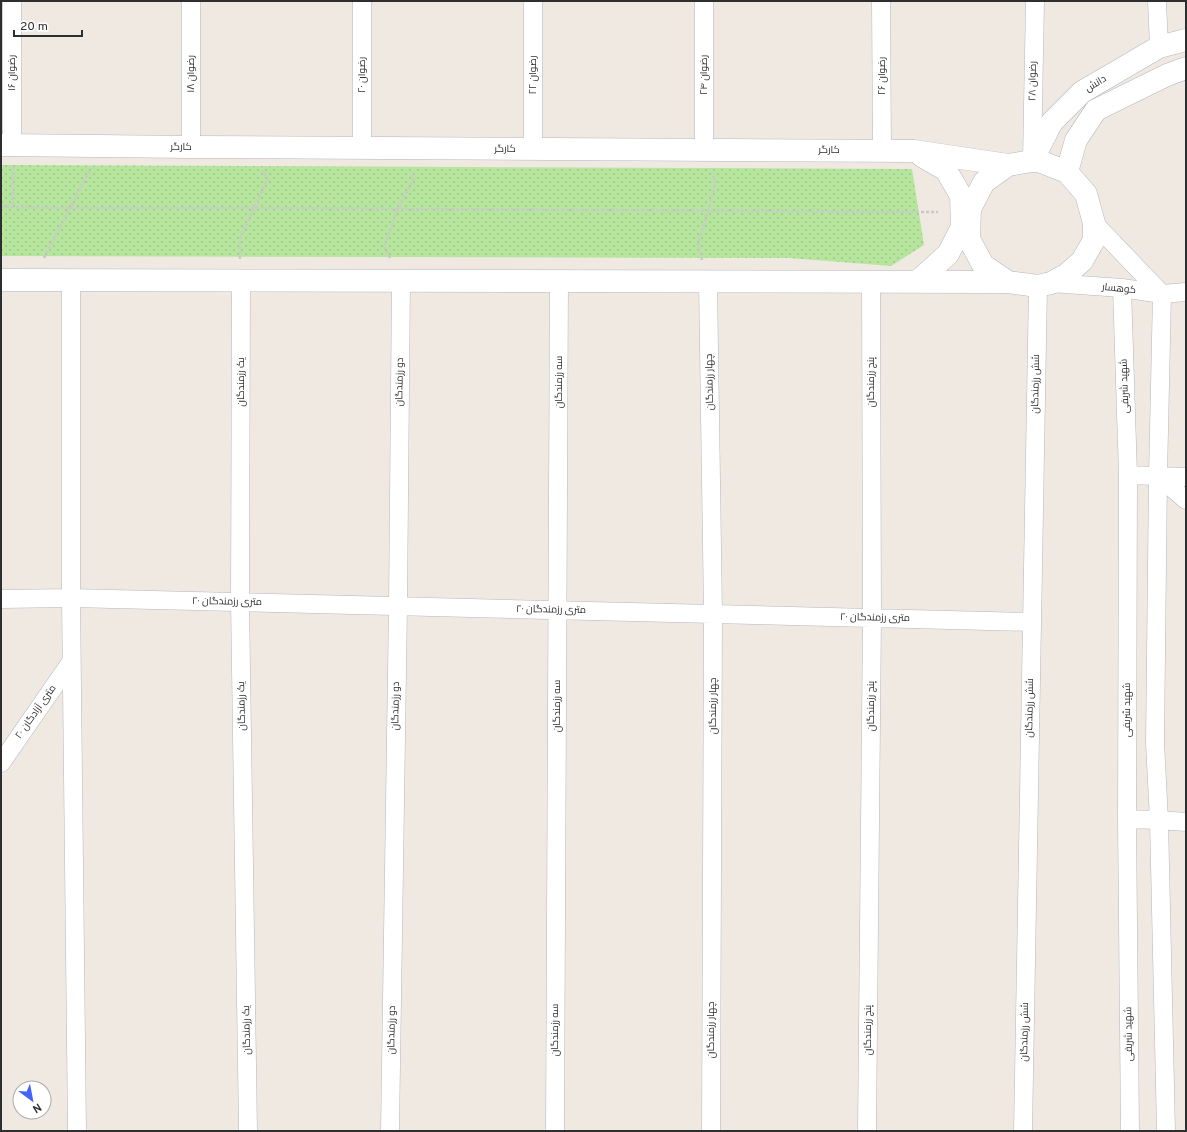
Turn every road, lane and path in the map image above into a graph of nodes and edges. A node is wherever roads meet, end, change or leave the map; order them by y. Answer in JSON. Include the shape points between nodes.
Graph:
{"nodes":[{"id":1,"x":12,"y":1,"type":"edge"},
{"id":2,"x":191,"y":1,"type":"edge"},
{"id":3,"x":362,"y":1,"type":"edge"},
{"id":4,"x":533,"y":1,"type":"edge"},
{"id":5,"x":704,"y":1,"type":"edge"},
{"id":6,"x":881,"y":1,"type":"edge"},
{"id":7,"x":1035,"y":1,"type":"edge"},
{"id":8,"x":1158,"y":1,"type":"edge"},
{"id":9,"x":1186,"y":40,"type":"edge"},
{"id":10,"x":1159,"y":47,"type":"junction"},
{"id":11,"x":1186,"y":68,"type":"edge"},
{"id":12,"x":7,"y":145,"type":"edge"},
{"id":13,"x":102,"y":146,"type":"junction"},
{"id":14,"x":192,"y":147,"type":"junction"},
{"id":15,"x":248,"y":147,"type":"junction"},
{"id":16,"x":362,"y":148,"type":"junction"},
{"id":17,"x":403,"y":148,"type":"junction"},
{"id":18,"x":533,"y":149,"type":"junction"},
{"id":19,"x":704,"y":150,"type":"junction"},
{"id":20,"x":882,"y":151,"type":"junction"},
{"id":21,"x":914,"y":151,"type":"junction"},
{"id":22,"x":1032,"y":161,"type":"junction"},
{"id":23,"x":1008,"y":165,"type":"junction"},
{"id":24,"x":1067,"y":172,"type":"junction"},
{"id":25,"x":1,"y":207,"type":"edge"},
{"id":26,"x":13,"y":207,"type":"junction"},
{"id":27,"x":70,"y":208,"type":"junction"},
{"id":28,"x":254,"y":208,"type":"junction"},
{"id":29,"x":398,"y":209,"type":"junction"},
{"id":30,"x":708,"y":211,"type":"junction"},
{"id":31,"x":961,"y":212,"type":"junction"},
{"id":32,"x":1094,"y":223,"type":"junction"},
{"id":33,"x":1,"y":280,"type":"edge"},
{"id":34,"x":33,"y":280,"type":"junction"},
{"id":35,"x":71,"y":280,"type":"junction"},
{"id":36,"x":241,"y":280,"type":"junction"},
{"id":37,"x":401,"y":281,"type":"junction"},
{"id":38,"x":559,"y":281,"type":"junction"},
{"id":39,"x":708,"y":282,"type":"junction"},
{"id":40,"x":871,"y":282,"type":"junction"},
{"id":41,"x":917,"y":282,"type":"junction"},
{"id":42,"x":1008,"y":282,"type":"junction"},
{"id":43,"x":1045,"y":284,"type":"junction"},
{"id":44,"x":1122,"y":288,"type":"junction"},
{"id":45,"x":1186,"y":292,"type":"edge"},
{"id":46,"x":1162,"y":294,"type":"junction"},
{"id":47,"x":1128,"y":475,"type":"junction"},
{"id":48,"x":1158,"y":476,"type":"junction"},
{"id":49,"x":1186,"y":477,"type":"edge"},
{"id":50,"x":1186,"y":500,"type":"edge"},
{"id":51,"x":71,"y":598,"type":"junction"},
{"id":52,"x":1,"y":599,"type":"edge"},
{"id":53,"x":240,"y":602,"type":"junction"},
{"id":54,"x":398,"y":606,"type":"junction"},
{"id":55,"x":558,"y":610,"type":"junction"},
{"id":56,"x":713,"y":614,"type":"junction"},
{"id":57,"x":872,"y":618,"type":"junction"},
{"id":58,"x":1032,"y":622,"type":"junction"},
{"id":59,"x":71,"y":662,"type":"junction"},
{"id":60,"x":1,"y":763,"type":"edge"},
{"id":61,"x":1127,"y":819,"type":"junction"},
{"id":62,"x":1159,"y":820,"type":"junction"},
{"id":63,"x":1186,"y":822,"type":"edge"},
{"id":64,"x":77,"y":1131,"type":"edge"},
{"id":65,"x":248,"y":1131,"type":"edge"},
{"id":66,"x":390,"y":1131,"type":"edge"},
{"id":67,"x":555,"y":1131,"type":"edge"},
{"id":68,"x":711,"y":1131,"type":"edge"},
{"id":69,"x":867,"y":1131,"type":"edge"},
{"id":70,"x":1023,"y":1131,"type":"edge"},
{"id":71,"x":1130,"y":1131,"type":"edge"},
{"id":72,"x":1166,"y":1131,"type":"edge"}],
"edges":[{"from":1,"to":12,"type":"street","name":"رضوان ۱۶"},
{"from":2,"to":14,"type":"street","name":"رضوان ۱۸"},
{"from":3,"to":16,"type":"street","name":"رضوان ۲۰"},
{"from":4,"to":18,"type":"street","name":"رضوان ۲۲"},
{"from":5,"to":19,"type":"street","name":"رضوان ۲۴"},
{"from":6,"to":20,"type":"street","name":"رضوان ۲۶"},
{"from":7,"to":22,"type":"street","name":"رضوان ۲۸"},
{"from":8,"to":10,"type":"street"},
{"from":9,"to":10,"type":"street","name":"دانش"},
{"from":10,"to":22,"type":"street","name":"دانش","via":[[1082,92],[1052,122]]},
{"from":11,"to":24,"type":"street","via":[[1167,74],[1096,110],[1076,140]]},
{"from":12,"to":13,"type":"street","name":"کارگر"},
{"from":12,"to":26,"type":"path"},
{"from":13,"to":14,"type":"street","name":"کارگر"},
{"from":13,"to":27,"type":"path"},
{"from":14,"to":15,"type":"street","name":"کارگر"},
{"from":15,"to":16,"type":"street","name":"کارگر"},
{"from":15,"to":28,"type":"path","via":[[268,178]]},
{"from":16,"to":17,"type":"street","name":"کارگر"},
{"from":17,"to":18,"type":"street","name":"کارگر"},
{"from":17,"to":29,"type":"path","via":[[414,178]]},
{"from":18,"to":19,"type":"street","name":"کارگر"},
{"from":19,"to":20,"type":"street","name":"کارگر"},
{"from":19,"to":30,"type":"path","via":[[716,182]]},
{"from":20,"to":21,"type":"street","name":"کارگر"},
{"from":21,"to":23,"type":"street","name":"کارگر"},
{"from":21,"to":31,"type":"street","via":[[946,170],[961,196]]},
{"from":22,"to":23,"type":"street"},
{"from":22,"to":24,"type":"street"},
{"from":23,"to":42,"type":"street","via":[[984,182],[970,209],[970,239],[983,265]]},
{"from":24,"to":32,"type":"street","via":[[1086,194]]},
{"from":25,"to":26,"type":"path"},
{"from":26,"to":27,"type":"path"},
{"from":27,"to":28,"type":"path"},
{"from":27,"to":34,"type":"path"},
{"from":28,"to":29,"type":"path"},
{"from":28,"to":36,"type":"path","via":[[240,239]]},
{"from":29,"to":30,"type":"path"},
{"from":29,"to":37,"type":"path","via":[[384,247]]},
{"from":30,"to":31,"type":"path"},
{"from":30,"to":39,"type":"path","via":[[698,245]]},
{"from":31,"to":41,"type":"street","via":[[962,227],[948,254]]},
{"from":32,"to":43,"type":"street","via":[[1094,240],[1082,261],[1066,275]]},
{"from":32,"to":46,"type":"street"},
{"from":33,"to":34,"type":"street"},
{"from":34,"to":35,"type":"street"},
{"from":35,"to":36,"type":"street"},
{"from":35,"to":51,"type":"street"},
{"from":36,"to":37,"type":"street"},
{"from":36,"to":53,"type":"street","name":"یک رزمندگان"},
{"from":37,"to":38,"type":"street"},
{"from":37,"to":54,"type":"street","name":"دو رزمندگان"},
{"from":38,"to":39,"type":"street"},
{"from":38,"to":55,"type":"street","name":"سه رزمندگان"},
{"from":39,"to":40,"type":"street"},
{"from":39,"to":56,"type":"street","name":"چهار رزمندگان"},
{"from":40,"to":41,"type":"street"},
{"from":40,"to":57,"type":"street","name":"پنج رزمندگان"},
{"from":41,"to":42,"type":"street"},
{"from":42,"to":43,"type":"street"},
{"from":43,"to":44,"type":"street","name":"کوهسار"},
{"from":43,"to":58,"type":"street","name":"شش رزمندگان"},
{"from":44,"to":46,"type":"street","name":"کوهسار"},
{"from":44,"to":47,"type":"street","name":"شهید شریفی"},
{"from":45,"to":46,"type":"street","name":"کوهسار"},
{"from":46,"to":48,"type":"street"},
{"from":47,"to":48,"type":"street"},
{"from":47,"to":61,"type":"street","name":"شهید شریفی"},
{"from":48,"to":49,"type":"street"},
{"from":48,"to":50,"type":"street"},
{"from":48,"to":62,"type":"street","via":[[1155,743]]},
{"from":51,"to":52,"type":"street","name":"۲۰ متری رزمندگان"},
{"from":51,"to":53,"type":"street","name":"۲۰ متری رزمندگان"},
{"from":51,"to":59,"type":"street"},
{"from":53,"to":54,"type":"street","name":"۲۰ متری رزمندگان"},
{"from":53,"to":65,"type":"street","name":"یک رزمندگان"},
{"from":54,"to":55,"type":"street","name":"۲۰ متری رزمندگان"},
{"from":54,"to":66,"type":"street","name":"دو رزمندگان"},
{"from":55,"to":56,"type":"street","name":"۲۰ متری رزمندگان"},
{"from":55,"to":67,"type":"street","name":"سه رزمندگان"},
{"from":56,"to":57,"type":"street","name":"۲۰ متری رزمندگان"},
{"from":56,"to":68,"type":"street","name":"چهار رزمندگان"},
{"from":57,"to":58,"type":"street","name":"۲۰ متری رزمندگان"},
{"from":57,"to":69,"type":"street","name":"پنج رزمندگان"},
{"from":58,"to":70,"type":"street","name":"شش رزمندگان"},
{"from":59,"to":60,"type":"street","name":"۲۰ متری آزادگان"},
{"from":59,"to":64,"type":"street"},
{"from":61,"to":62,"type":"street"},
{"from":61,"to":71,"type":"street","name":"شهید شریفی"},
{"from":62,"to":63,"type":"street"},
{"from":62,"to":72,"type":"street"}]}
